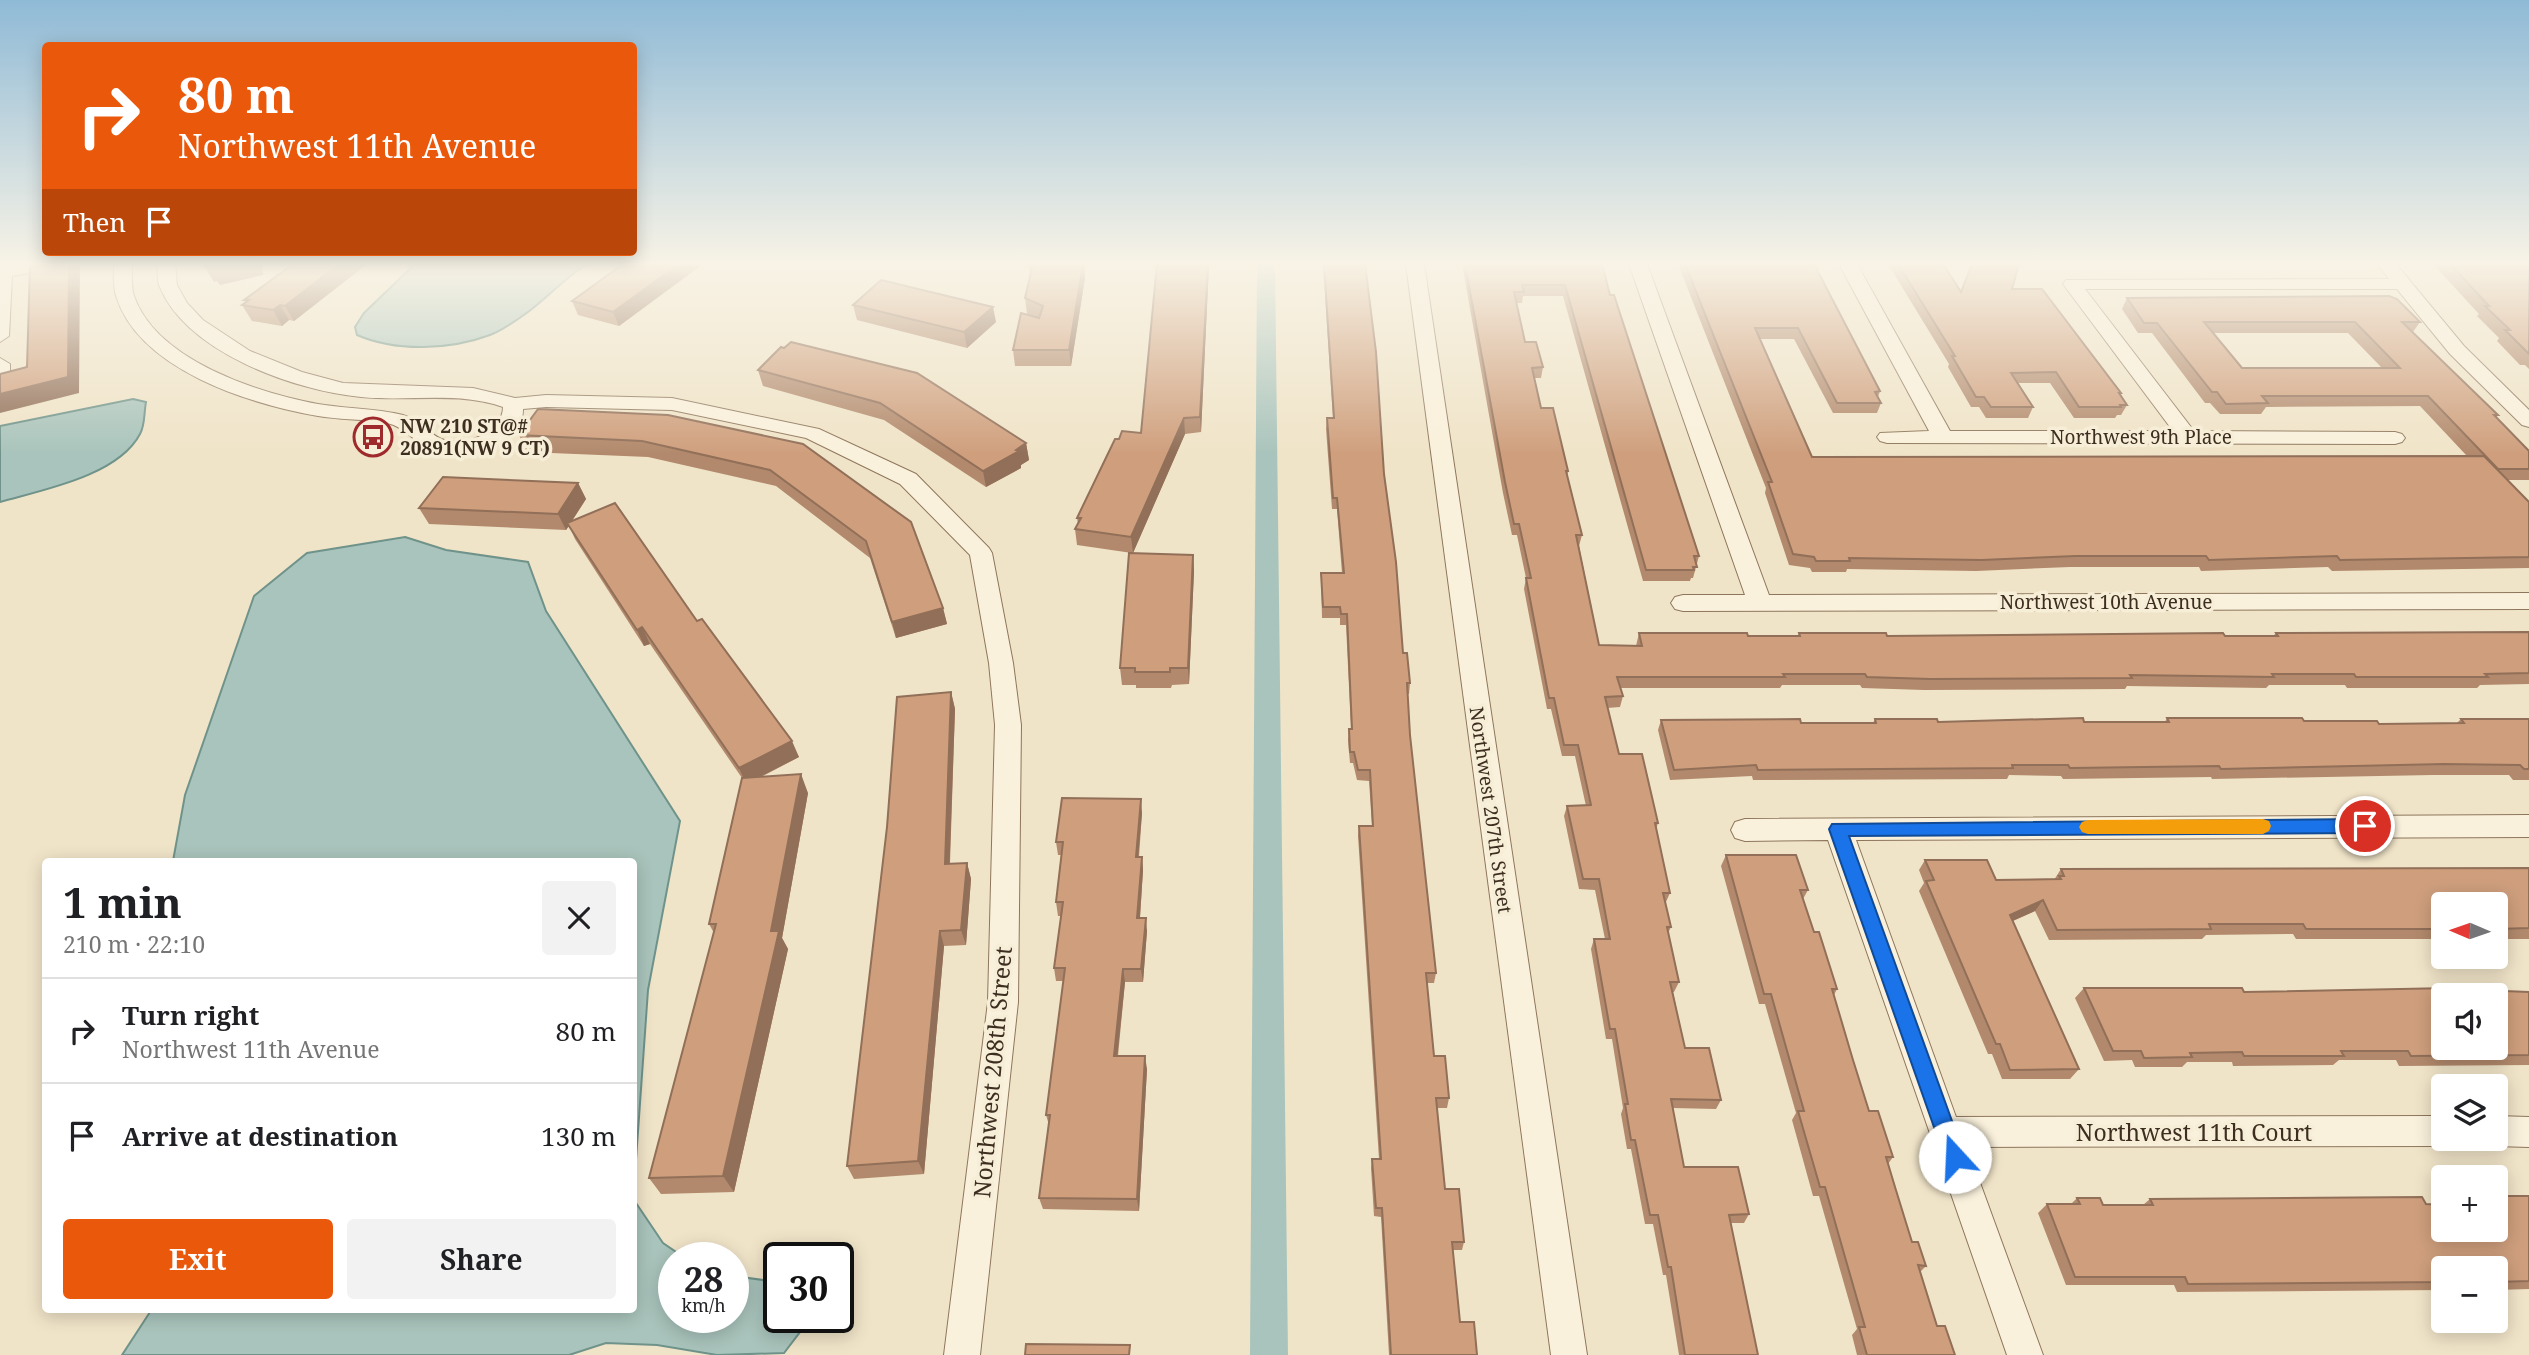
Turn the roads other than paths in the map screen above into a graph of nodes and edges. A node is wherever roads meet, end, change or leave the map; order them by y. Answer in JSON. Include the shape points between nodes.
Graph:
{"nodes":[{"id":1,"x":142,"y":327,"type":"edge"},
{"id":2,"x":200,"y":327,"type":"edge"},
{"id":3,"x":1424,"y":327,"type":"edge"},
{"id":4,"x":1661,"y":327,"type":"edge"},
{"id":5,"x":1883,"y":327,"type":"edge"},
{"id":6,"x":2105,"y":327,"type":"edge"},
{"id":7,"x":2438,"y":327,"type":"edge"},
{"id":8,"x":0,"y":364,"type":"edge"},
{"id":9,"x":0,"y":377,"type":"edge"},
{"id":10,"x":513,"y":404,"type":"junction"},
{"id":11,"x":2529,"y":421,"type":"edge"},
{"id":12,"x":1887,"y":437,"type":"dead end"},
{"id":13,"x":1943,"y":437,"type":"junction"},
{"id":14,"x":2188,"y":437,"type":"junction"},
{"id":15,"x":2395,"y":438,"type":"dead end"},
{"id":16,"x":2529,"y":601,"type":"edge"},
{"id":17,"x":1684,"y":603,"type":"dead end"},
{"id":18,"x":1760,"y":604,"type":"junction"},
{"id":19,"x":2529,"y":826,"type":"edge"},
{"id":20,"x":1838,"y":829,"type":"junction"},
{"id":21,"x":1745,"y":830,"type":"dead end"},
{"id":22,"x":2431,"y":1131,"type":"edge"},
{"id":23,"x":2508,"y":1131,"type":"edge"},
{"id":24,"x":1946,"y":1132,"type":"junction"},
{"id":25,"x":2529,"y":1132,"type":"edge"},
{"id":26,"x":962,"y":1355,"type":"edge"},
{"id":27,"x":1569,"y":1355,"type":"edge"},
{"id":28,"x":2025,"y":1355,"type":"edge"}],
"edges":[{"from":1,"to":10,"type":"street","via":[[160,347],[210,377],[254,395],[316,410],[399,419],[417,429],[427,442],[443,447],[464,447],[500,432],[512,420]]},
{"from":2,"to":10,"type":"street","via":[[214,340],[258,362],[343,389],[467,394]]},
{"from":3,"to":27,"type":"street","name":"Northwest 207th Street"},
{"from":4,"to":18,"type":"street"},
{"from":5,"to":13,"type":"street"},
{"from":6,"to":14,"type":"street"},
{"from":7,"to":11,"type":"street"},
{"from":8,"to":9,"type":"street"},
{"from":10,"to":26,"type":"street","name":"Northwest 208th Street","via":[[672,404],[812,433],[908,479],[981,552],[1008,725],[1003,1002]]},
{"from":12,"to":13,"type":"street","name":"Northwest 9th Place"},
{"from":13,"to":14,"type":"street","name":"Northwest 9th Place"},
{"from":14,"to":15,"type":"street","name":"Northwest 9th Place"},
{"from":16,"to":18,"type":"street","name":"Northwest 10th Avenue"},
{"from":17,"to":18,"type":"street","name":"Northwest 10th Avenue"},
{"from":19,"to":20,"type":"street"},
{"from":20,"to":21,"type":"street"},
{"from":20,"to":24,"type":"street"},
{"from":22,"to":24,"type":"street","name":"Northwest 11th Court"},
{"from":23,"to":25,"type":"street"},
{"from":24,"to":28,"type":"street"}]}
